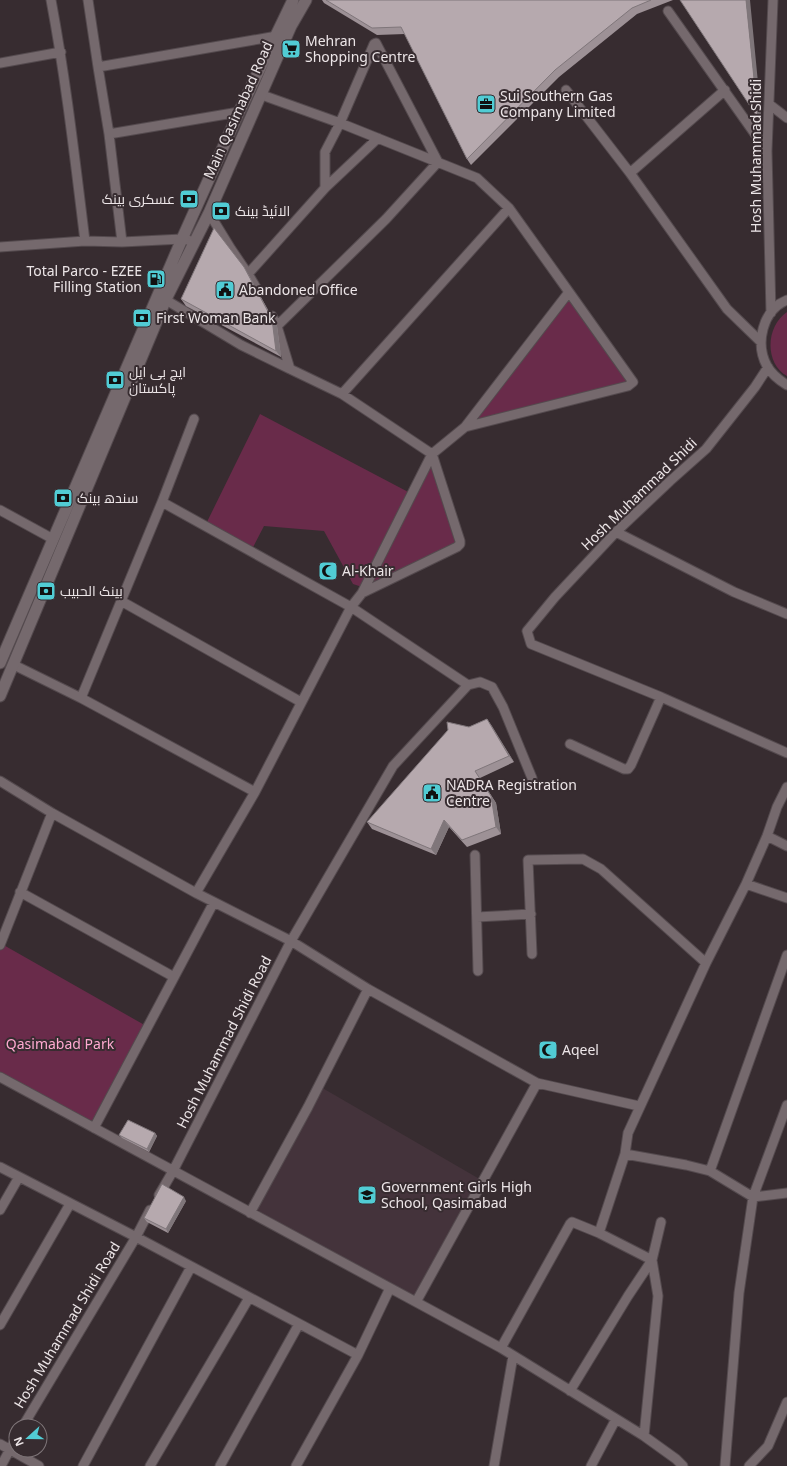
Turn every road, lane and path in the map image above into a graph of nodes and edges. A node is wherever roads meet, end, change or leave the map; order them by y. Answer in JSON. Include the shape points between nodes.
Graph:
{"nodes":[{"id":1,"x":51,"y":0,"type":"edge"},
{"id":2,"x":88,"y":0,"type":"edge"},
{"id":3,"x":293,"y":0,"type":"edge"},
{"id":4,"x":306,"y":0,"type":"edge"},
{"id":5,"x":773,"y":0,"type":"edge"},
{"id":6,"x":668,"y":11,"type":"dead end"},
{"id":7,"x":277,"y":36,"type":"junction"},
{"id":8,"x":61,"y":52,"type":"junction"},
{"id":9,"x":0,"y":63,"type":"edge"},
{"id":10,"x":98,"y":67,"type":"junction"},
{"id":11,"x":566,"y":90,"type":"dead end"},
{"id":12,"x":725,"y":90,"type":"junction"},
{"id":13,"x":262,"y":95,"type":"junction"},
{"id":14,"x":769,"y":104,"type":"junction"},
{"id":15,"x":240,"y":112,"type":"junction"},
{"id":16,"x":787,"y":118,"type":"edge"},
{"id":17,"x":340,"y":123,"type":"junction"},
{"id":18,"x":109,"y":134,"type":"junction"},
{"id":19,"x":378,"y":138,"type":"junction"},
{"id":20,"x":767,"y":151,"type":"junction"},
{"id":21,"x":438,"y":162,"type":"junction"},
{"id":22,"x":630,"y":174,"type":"junction"},
{"id":23,"x":325,"y":188,"type":"junction"},
{"id":24,"x":509,"y":208,"type":"junction"},
{"id":25,"x":209,"y":213,"type":"junction"},
{"id":26,"x":182,"y":239,"type":"junction"},
{"id":27,"x":85,"y":241,"type":"junction"},
{"id":28,"x":122,"y":242,"type":"junction"},
{"id":29,"x":195,"y":242,"type":"junction"},
{"id":30,"x":0,"y":247,"type":"edge"},
{"id":31,"x":248,"y":274,"type":"junction"},
{"id":32,"x":569,"y":292,"type":"junction"},
{"id":33,"x":162,"y":297,"type":"junction"},
{"id":34,"x":787,"y":300,"type":"edge"},
{"id":35,"x":771,"y":312,"type":"junction"},
{"id":36,"x":277,"y":326,"type":"junction"},
{"id":37,"x":761,"y":342,"type":"junction"},
{"id":38,"x":768,"y":367,"type":"junction"},
{"id":39,"x":290,"y":369,"type":"junction"},
{"id":40,"x":787,"y":385,"type":"edge"},
{"id":41,"x":342,"y":394,"type":"junction"},
{"id":42,"x":194,"y":419,"type":"dead end"},
{"id":43,"x":465,"y":427,"type":"junction"},
{"id":44,"x":432,"y":454,"type":"junction"},
{"id":45,"x":162,"y":502,"type":"junction"},
{"id":46,"x":0,"y":510,"type":"edge"},
{"id":47,"x":616,"y":532,"type":"junction"},
{"id":48,"x":53,"y":539,"type":"junction"},
{"id":49,"x":362,"y":593,"type":"junction"},
{"id":50,"x":121,"y":601,"type":"junction"},
{"id":51,"x":351,"y":607,"type":"junction"},
{"id":52,"x":787,"y":614,"type":"edge"},
{"id":53,"x":0,"y":663,"type":"edge"},
{"id":54,"x":14,"y":665,"type":"junction"},
{"id":55,"x":468,"y":685,"type":"junction"},
{"id":56,"x":0,"y":696,"type":"edge"},
{"id":57,"x":661,"y":697,"type":"junction"},
{"id":58,"x":81,"y":698,"type":"junction"},
{"id":59,"x":301,"y":702,"type":"junction"},
{"id":60,"x":570,"y":744,"type":"dead end"},
{"id":61,"x":787,"y":753,"type":"edge"},
{"id":62,"x":532,"y":778,"type":"dead end"},
{"id":63,"x":0,"y":781,"type":"edge"},
{"id":64,"x":787,"y":787,"type":"edge"},
{"id":65,"x":255,"y":792,"type":"junction"},
{"id":66,"x":52,"y":813,"type":"junction"},
{"id":67,"x":767,"y":836,"type":"junction"},
{"id":68,"x":787,"y":846,"type":"edge"},
{"id":69,"x":475,"y":855,"type":"dead end"},
{"id":70,"x":746,"y":884,"type":"junction"},
{"id":71,"x":20,"y":892,"type":"junction"},
{"id":72,"x":196,"y":893,"type":"junction"},
{"id":73,"x":787,"y":898,"type":"edge"},
{"id":74,"x":214,"y":902,"type":"junction"},
{"id":75,"x":531,"y":914,"type":"junction"},
{"id":76,"x":476,"y":917,"type":"junction"},
{"id":77,"x":291,"y":942,"type":"junction"},
{"id":78,"x":0,"y":945,"type":"edge"},
{"id":79,"x":532,"y":954,"type":"dead end"},
{"id":80,"x":787,"y":955,"type":"edge"},
{"id":81,"x":706,"y":963,"type":"junction"},
{"id":82,"x":478,"y":971,"type":"dead end"},
{"id":83,"x":174,"y":977,"type":"junction"},
{"id":84,"x":368,"y":989,"type":"junction"},
{"id":85,"x":0,"y":1077,"type":"edge"},
{"id":86,"x":537,"y":1083,"type":"junction"},
{"id":87,"x":639,"y":1106,"type":"junction"},
{"id":88,"x":787,"y":1106,"type":"edge"},
{"id":89,"x":94,"y":1128,"type":"junction"},
{"id":90,"x":625,"y":1154,"type":"junction"},
{"id":91,"x":0,"y":1167,"type":"edge"},
{"id":92,"x":173,"y":1171,"type":"junction"},
{"id":93,"x":710,"y":1171,"type":"junction"},
{"id":94,"x":19,"y":1177,"type":"junction"},
{"id":95,"x":787,"y":1193,"type":"edge"},
{"id":96,"x":753,"y":1197,"type":"junction"},
{"id":97,"x":70,"y":1204,"type":"junction"},
{"id":98,"x":0,"y":1210,"type":"edge"},
{"id":99,"x":250,"y":1213,"type":"junction"},
{"id":100,"x":661,"y":1222,"type":"dead end"},
{"id":101,"x":599,"y":1233,"type":"junction"},
{"id":102,"x":136,"y":1237,"type":"junction"},
{"id":103,"x":652,"y":1260,"type":"junction"},
{"id":104,"x":191,"y":1267,"type":"junction"},
{"id":105,"x":390,"y":1288,"type":"junction"},
{"id":106,"x":249,"y":1298,"type":"junction"},
{"id":107,"x":416,"y":1302,"type":"junction"},
{"id":108,"x":299,"y":1324,"type":"junction"},
{"id":109,"x":0,"y":1325,"type":"edge"},
{"id":110,"x":501,"y":1348,"type":"junction"},
{"id":111,"x":358,"y":1355,"type":"junction"},
{"id":112,"x":513,"y":1356,"type":"junction"},
{"id":113,"x":570,"y":1391,"type":"junction"},
{"id":114,"x":787,"y":1402,"type":"edge"},
{"id":115,"x":28,"y":1418,"type":"edge"},
{"id":116,"x":616,"y":1420,"type":"junction"},
{"id":117,"x":644,"y":1436,"type":"junction"},
{"id":118,"x":8,"y":1453,"type":"edge"},
{"id":119,"x":25,"y":1458,"type":"edge"},
{"id":120,"x":674,"y":1462,"type":"edge"},
{"id":121,"x":1,"y":1466,"type":"edge"},
{"id":122,"x":39,"y":1466,"type":"edge"},
{"id":123,"x":83,"y":1466,"type":"edge"},
{"id":124,"x":150,"y":1466,"type":"edge"},
{"id":125,"x":220,"y":1466,"type":"edge"},
{"id":126,"x":296,"y":1466,"type":"edge"},
{"id":127,"x":494,"y":1466,"type":"edge"},
{"id":128,"x":591,"y":1466,"type":"edge"},
{"id":129,"x":684,"y":1466,"type":"edge"},
{"id":130,"x":725,"y":1466,"type":"edge"},
{"id":131,"x":749,"y":1466,"type":"edge"}],
"edges":[{"from":1,"to":8,"type":"street"},
{"from":2,"to":10,"type":"street"},
{"from":3,"to":7,"type":"main road","name":"Main Qasimabad Road"},
{"from":4,"to":13,"type":"main road","name":"Main Qasimabad Road","via":[[291,26]]},
{"from":5,"to":14,"type":"street","name":"Hosh Muhammad Shidi"},
{"from":6,"to":12,"type":"street"},
{"from":7,"to":10,"type":"street"},
{"from":7,"to":15,"type":"main road","name":"Main Qasimabad Road"},
{"from":8,"to":9,"type":"street"},
{"from":8,"to":27,"type":"street"},
{"from":10,"to":18,"type":"street"},
{"from":11,"to":22,"type":"street"},
{"from":12,"to":20,"type":"street"},
{"from":12,"to":22,"type":"street"},
{"from":13,"to":17,"type":"street"},
{"from":13,"to":25,"type":"main road","name":"Main Qasimabad Road"},
{"from":14,"to":16,"type":"street"},
{"from":14,"to":20,"type":"street","name":"Hosh Muhammad Shidi"},
{"from":15,"to":18,"type":"street"},
{"from":15,"to":26,"type":"main road","name":"Main Qasimabad Road"},
{"from":17,"to":19,"type":"street"},
{"from":17,"to":21,"type":"street","via":[[376,43]]},
{"from":17,"to":23,"type":"street","via":[[325,152]]},
{"from":18,"to":28,"type":"street"},
{"from":19,"to":21,"type":"street"},
{"from":19,"to":23,"type":"street"},
{"from":20,"to":35,"type":"street","name":"Hosh Muhammad Shidi"},
{"from":21,"to":24,"type":"street","via":[[477,178]]},
{"from":21,"to":36,"type":"street","via":[[386,219]]},
{"from":22,"to":37,"type":"street","via":[[727,309]]},
{"from":23,"to":31,"type":"street"},
{"from":24,"to":32,"type":"street"},
{"from":24,"to":41,"type":"street"},
{"from":25,"to":29,"type":"main road","name":"Main Qasimabad Road"},
{"from":25,"to":31,"type":"street"},
{"from":26,"to":28,"type":"street"},
{"from":26,"to":29,"type":"street"},
{"from":26,"to":33,"type":"main road","name":"Main Qasimabad Road"},
{"from":27,"to":28,"type":"street"},
{"from":27,"to":30,"type":"street"},
{"from":29,"to":33,"type":"main road","name":"Main Qasimabad Road"},
{"from":31,"to":36,"type":"street"},
{"from":32,"to":43,"type":"street"},
{"from":32,"to":43,"type":"street","via":[[632,382],[628,386]]},
{"from":33,"to":39,"type":"street","via":[[241,345]]},
{"from":33,"to":48,"type":"main road","name":"Main Qasimabad Road"},
{"from":33,"to":54,"type":"main road","name":"Main Qasimabad Road"},
{"from":34,"to":35,"type":"street"},
{"from":35,"to":37,"type":"street"},
{"from":36,"to":39,"type":"street"},
{"from":37,"to":38,"type":"street"},
{"from":38,"to":40,"type":"street","via":[[777,379]]},
{"from":38,"to":47,"type":"street","name":"Hosh Muhammad Shidi","via":[[706,449]]},
{"from":39,"to":41,"type":"street"},
{"from":41,"to":44,"type":"street"},
{"from":42,"to":45,"type":"street"},
{"from":43,"to":44,"type":"street"},
{"from":44,"to":49,"type":"street"},
{"from":44,"to":49,"type":"street","via":[[460,544]]},
{"from":45,"to":50,"type":"street"},
{"from":45,"to":51,"type":"street"},
{"from":46,"to":48,"type":"street"},
{"from":47,"to":52,"type":"street","via":[[734,592]]},
{"from":47,"to":57,"type":"street","name":"Hosh Muhammad Shidi","via":[[555,597],[527,631],[528,637],[531,644]]},
{"from":48,"to":53,"type":"main road","name":"Main Qasimabad Road"},
{"from":49,"to":51,"type":"street"},
{"from":50,"to":58,"type":"street"},
{"from":50,"to":59,"type":"street"},
{"from":51,"to":55,"type":"street"},
{"from":51,"to":59,"type":"street"},
{"from":54,"to":56,"type":"main road","name":"Main Qasimabad Road"},
{"from":54,"to":58,"type":"street"},
{"from":55,"to":62,"type":"street","via":[[480,682],[492,687],[503,707]]},
{"from":55,"to":77,"type":"street","name":"Hosh Muhammad Shidi Road","via":[[393,766]]},
{"from":57,"to":60,"type":"street","via":[[628,769]]},
{"from":57,"to":61,"type":"street"},
{"from":58,"to":65,"type":"street"},
{"from":59,"to":65,"type":"street"},
{"from":63,"to":66,"type":"street"},
{"from":64,"to":67,"type":"street"},
{"from":65,"to":72,"type":"street"},
{"from":66,"to":71,"type":"street"},
{"from":66,"to":72,"type":"street"},
{"from":67,"to":68,"type":"street"},
{"from":67,"to":70,"type":"street"},
{"from":69,"to":76,"type":"street"},
{"from":70,"to":73,"type":"street"},
{"from":70,"to":81,"type":"street"},
{"from":71,"to":78,"type":"street"},
{"from":71,"to":83,"type":"street"},
{"from":72,"to":74,"type":"street"},
{"from":74,"to":77,"type":"street"},
{"from":74,"to":83,"type":"street"},
{"from":75,"to":76,"type":"street"},
{"from":75,"to":79,"type":"street"},
{"from":75,"to":81,"type":"street","via":[[528,860],[583,859],[601,869]]},
{"from":76,"to":82,"type":"street"},
{"from":77,"to":84,"type":"street"},
{"from":77,"to":92,"type":"street","name":"Hosh Muhammad Shidi Road"},
{"from":80,"to":93,"type":"street"},
{"from":81,"to":87,"type":"street"},
{"from":83,"to":89,"type":"street"},
{"from":84,"to":86,"type":"street"},
{"from":84,"to":99,"type":"street"},
{"from":85,"to":89,"type":"street"},
{"from":86,"to":87,"type":"street"},
{"from":86,"to":107,"type":"street"},
{"from":87,"to":90,"type":"street","via":[[628,1133]]},
{"from":88,"to":96,"type":"street"},
{"from":89,"to":92,"type":"street"},
{"from":90,"to":93,"type":"street","via":[[686,1164]]},
{"from":90,"to":101,"type":"street"},
{"from":91,"to":94,"type":"street"},
{"from":92,"to":99,"type":"street"},
{"from":92,"to":102,"type":"street","name":"Hosh Muhammad Shidi Road"},
{"from":93,"to":96,"type":"street"},
{"from":94,"to":97,"type":"street"},
{"from":94,"to":98,"type":"street"},
{"from":95,"to":96,"type":"street"},
{"from":96,"to":130,"type":"street","via":[[739,1293]]},
{"from":97,"to":102,"type":"street"},
{"from":97,"to":109,"type":"street"},
{"from":99,"to":105,"type":"street"},
{"from":100,"to":103,"type":"street"},
{"from":101,"to":103,"type":"street"},
{"from":101,"to":110,"type":"street","via":[[572,1222],[570,1224]]},
{"from":102,"to":104,"type":"street"},
{"from":102,"to":115,"type":"street","name":"Hosh Muhammad Shidi Road"},
{"from":103,"to":113,"type":"street"},
{"from":103,"to":117,"type":"street","via":[[658,1296]]},
{"from":104,"to":106,"type":"street"},
{"from":104,"to":123,"type":"street"},
{"from":105,"to":107,"type":"street"},
{"from":105,"to":111,"type":"street"},
{"from":106,"to":108,"type":"street"},
{"from":106,"to":124,"type":"street"},
{"from":107,"to":110,"type":"street"},
{"from":108,"to":111,"type":"street"},
{"from":108,"to":125,"type":"street"},
{"from":110,"to":112,"type":"street"},
{"from":111,"to":126,"type":"street"},
{"from":112,"to":113,"type":"street"},
{"from":112,"to":127,"type":"street"},
{"from":113,"to":116,"type":"street"},
{"from":114,"to":131,"type":"street","via":[[768,1446]]},
{"from":116,"to":117,"type":"street"},
{"from":116,"to":128,"type":"street"},
{"from":117,"to":120,"type":"street"},
{"from":118,"to":121,"type":"street"},
{"from":119,"to":122,"type":"street"},
{"from":120,"to":129,"type":"street"}]}
